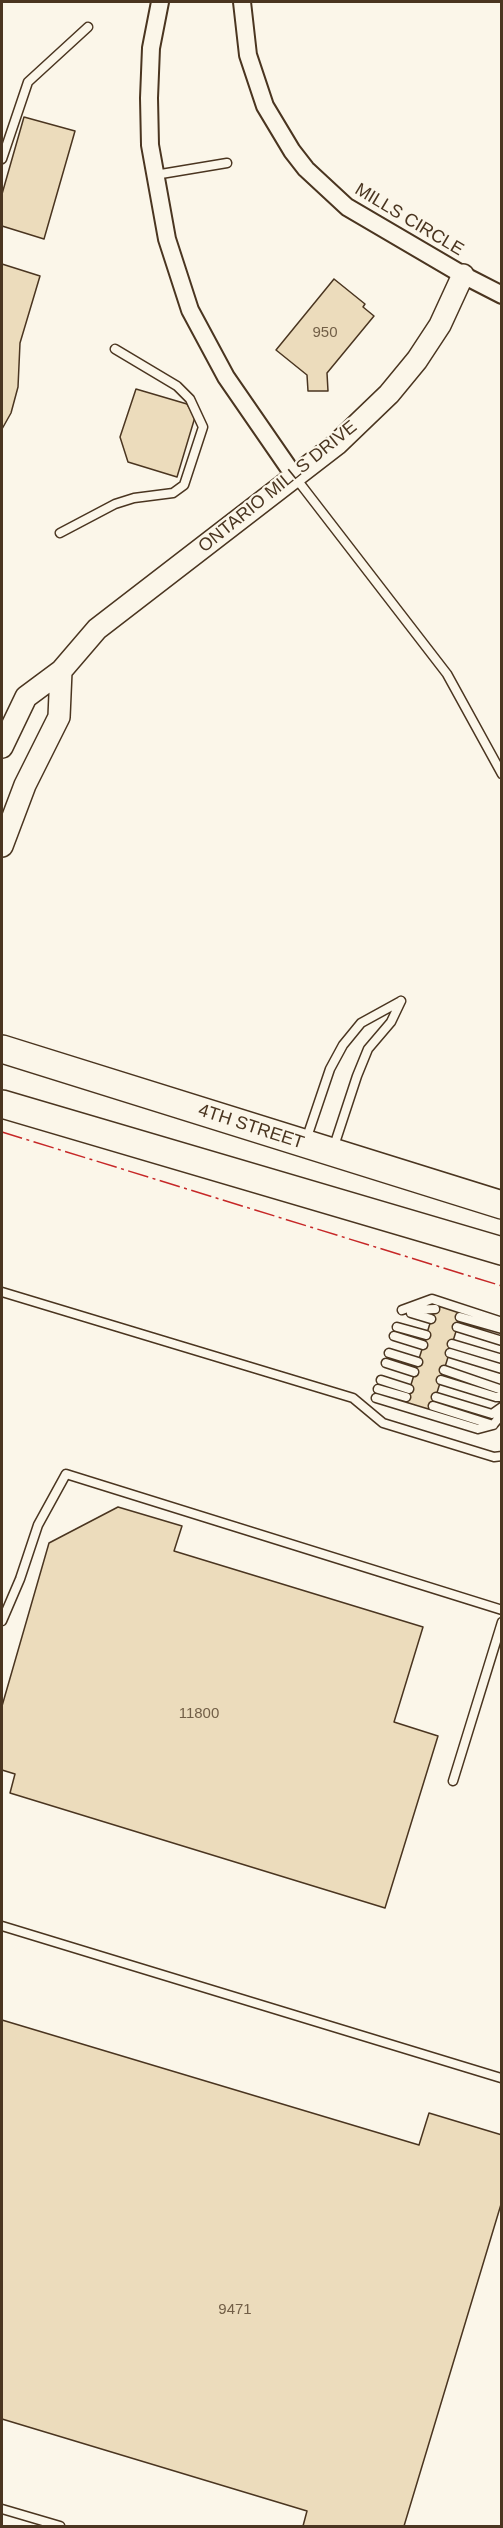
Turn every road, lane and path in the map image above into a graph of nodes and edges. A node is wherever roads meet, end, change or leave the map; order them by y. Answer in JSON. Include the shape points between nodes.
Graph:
{"nodes":[{"id":1,"x":160,"y":2,"type":"edge"},
{"id":2,"x":242,"y":2,"type":"edge"},
{"id":3,"x":88,"y":27,"type":"dead end"},
{"id":4,"x":2,"y":159,"type":"edge"},
{"id":5,"x":227,"y":163,"type":"dead end"},
{"id":6,"x":155,"y":174,"type":"junction"},
{"id":7,"x":463,"y":275,"type":"junction"},
{"id":8,"x":501,"y":295,"type":"edge"},
{"id":9,"x":115,"y":349,"type":"dead end"},
{"id":10,"x":295,"y":477,"type":"junction"},
{"id":11,"x":60,"y":533,"type":"dead end"},
{"id":12,"x":61,"y":670,"type":"junction"},
{"id":13,"x":2,"y":747,"type":"edge"},
{"id":14,"x":501,"y":774,"type":"edge"},
{"id":15,"x":2,"y":846,"type":"edge"},
{"id":16,"x":2,"y":1048,"type":"edge"},
{"id":17,"x":2,"y":1104,"type":"edge"},
{"id":18,"x":304,"y":1144,"type":"junction"},
{"id":19,"x":332,"y":1153,"type":"junction"},
{"id":20,"x":501,"y":1205,"type":"edge"},
{"id":21,"x":501,"y":1251,"type":"edge"},
{"id":22,"x":2,"y":1292,"type":"edge"},
{"id":23,"x":435,"y":1309,"type":"dead end"},
{"id":24,"x":402,"y":1310,"type":"junction"},
{"id":25,"x":460,"y":1317,"type":"dead end"},
{"id":26,"x":431,"y":1319,"type":"dead end"},
{"id":27,"x":501,"y":1322,"type":"edge"},
{"id":28,"x":397,"y":1327,"type":"dead end"},
{"id":29,"x":458,"y":1327,"type":"dead end"},
{"id":30,"x":501,"y":1329,"type":"edge"},
{"id":31,"x":426,"y":1335,"type":"dead end"},
{"id":32,"x":394,"y":1336,"type":"dead end"},
{"id":33,"x":501,"y":1341,"type":"edge"},
{"id":34,"x":423,"y":1345,"type":"dead end"},
{"id":35,"x":389,"y":1353,"type":"dead end"},
{"id":36,"x":501,"y":1359,"type":"edge"},
{"id":37,"x":418,"y":1362,"type":"dead end"},
{"id":38,"x":386,"y":1363,"type":"dead end"},
{"id":39,"x":501,"y":1369,"type":"edge"},
{"id":40,"x":444,"y":1370,"type":"dead end"},
{"id":41,"x":414,"y":1372,"type":"dead end"},
{"id":42,"x":441,"y":1380,"type":"dead end"},
{"id":43,"x":501,"y":1390,"type":"edge"},
{"id":44,"x":407,"y":1393,"type":"dead end"},
{"id":45,"x":501,"y":1397,"type":"edge"},
{"id":46,"x":501,"y":1407,"type":"edge"},
{"id":47,"x":501,"y":1414,"type":"edge"},
{"id":48,"x":493,"y":1425,"type":"junction"},
{"id":49,"x":501,"y":1456,"type":"edge"},
{"id":50,"x":501,"y":1610,"type":"edge"},
{"id":51,"x":2,"y":1621,"type":"edge"},
{"id":52,"x":501,"y":1623,"type":"edge"},
{"id":53,"x":453,"y":1781,"type":"dead end"},
{"id":54,"x":2,"y":1926,"type":"edge"},
{"id":55,"x":501,"y":2078,"type":"edge"},
{"id":56,"x":2,"y":2509,"type":"edge"},
{"id":57,"x":60,"y":2526,"type":"edge"}],
"edges":[{"from":1,"to":6,"type":"street","via":[[151,48],[149,98]]},
{"from":2,"to":7,"type":"street","name":"MILLS CIRCLE","via":[[253,74],[265,106],[306,169],[347,207]]},
{"from":3,"to":4,"type":"lane","via":[[28,82]]},
{"from":5,"to":6,"type":"lane"},
{"from":6,"to":10,"type":"street","via":[[166,239],[190,309],[226,377]]},
{"from":7,"to":8,"type":"street","name":"MILLS CIRCLE"},
{"from":7,"to":10,"type":"street","name":"ONTARIO MILLS DRIVE","via":[[440,325],[417,360],[337,444]]},
{"from":9,"to":11,"type":"lane","via":[[177,386],[190,399],[203,427],[184,484],[173,494],[115,504]]},
{"from":10,"to":12,"type":"street","name":"ONTARIO MILLS DRIVE","via":[[97,629]]},
{"from":10,"to":14,"type":"lane","via":[[447,674]]},
{"from":12,"to":13,"type":"street","name":"ONTARIO MILLS DRIVE","via":[[26,697]]},
{"from":12,"to":15,"type":"street","via":[[59,717],[25,785]]},
{"from":16,"to":18,"type":"main road","name":"4TH STREET"},
{"from":17,"to":21,"type":"main road"},
{"from":18,"to":19,"type":"main road","name":"4TH STREET"},
{"from":18,"to":19,"type":"lane","via":[[343,1045],[361,1023],[401,1001],[391,1022],[368,1049]]},
{"from":19,"to":20,"type":"main road","name":"4TH STREET"},
{"from":22,"to":49,"type":"lane","via":[[353,1398],[383,1423]]},
{"from":23,"to":24,"type":"lane"},
{"from":24,"to":26,"type":"lane"},
{"from":24,"to":27,"type":"lane","via":[[432,1299]]},
{"from":25,"to":30,"type":"lane"},
{"from":28,"to":31,"type":"lane"},
{"from":29,"to":33,"type":"lane"},
{"from":32,"to":34,"type":"lane"},
{"from":35,"to":37,"type":"lane"},
{"from":36,"to":39,"type":"lane","via":[[451,1348]]},
{"from":38,"to":41,"type":"lane"},
{"from":40,"to":43,"type":"lane"},
{"from":42,"to":45,"type":"lane"},
{"from":44,"to":48,"type":"lane","via":[[378,1389],[478,1429]]},
{"from":46,"to":48,"type":"lane","via":[[492,1414],[435,1402]]},
{"from":47,"to":48,"type":"lane"},
{"from":50,"to":51,"type":"lane","via":[[66,1474],[38,1525]]},
{"from":52,"to":53,"type":"lane"},
{"from":54,"to":55,"type":"lane"},
{"from":56,"to":57,"type":"lane"}]}
